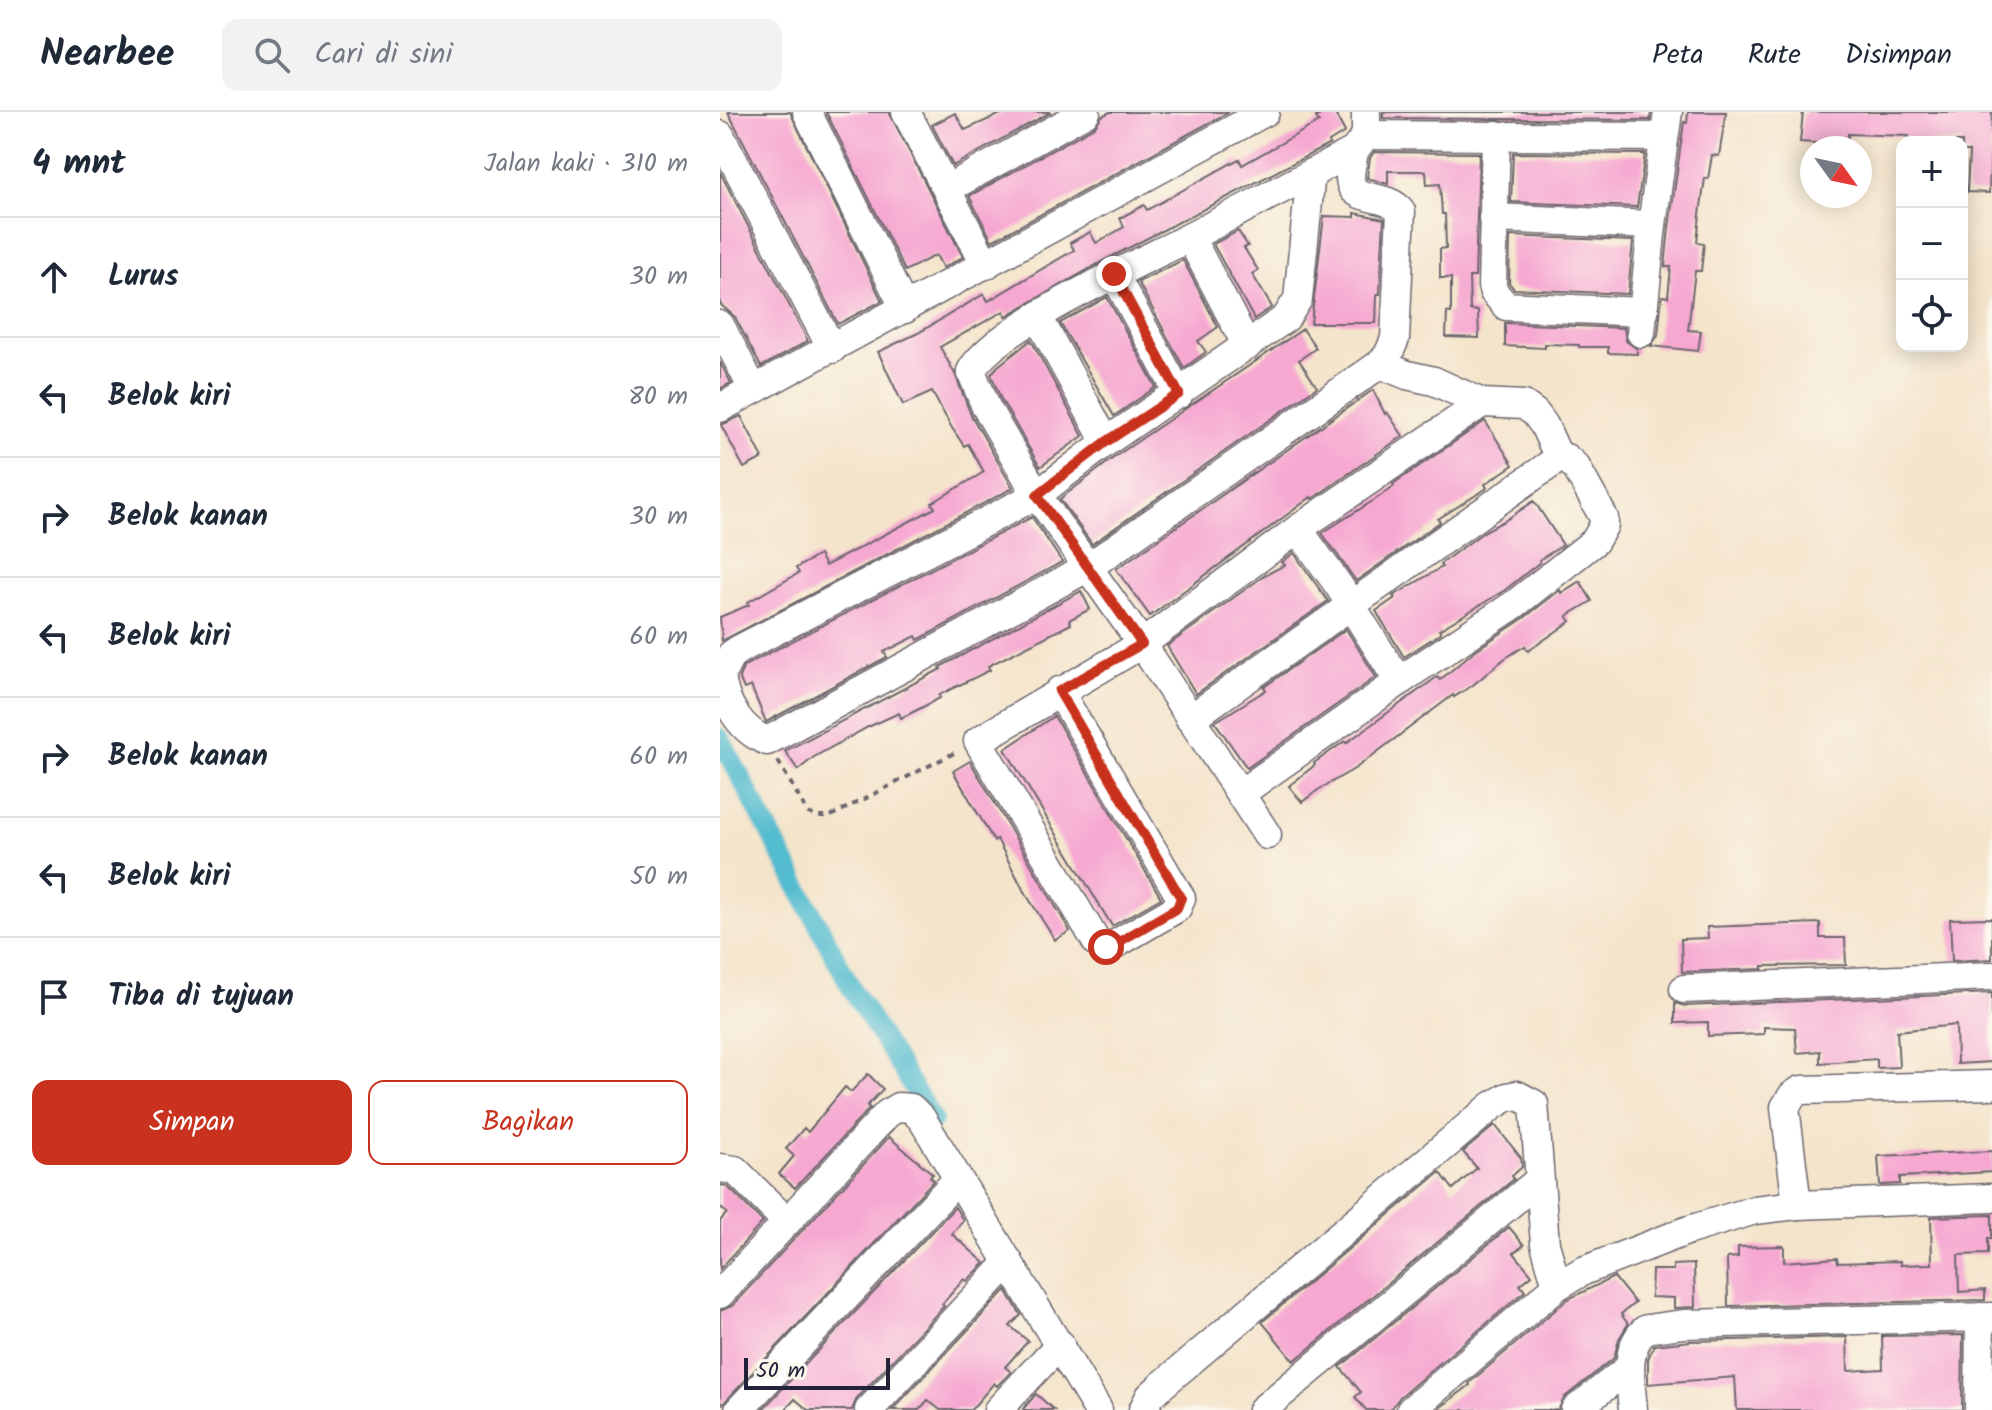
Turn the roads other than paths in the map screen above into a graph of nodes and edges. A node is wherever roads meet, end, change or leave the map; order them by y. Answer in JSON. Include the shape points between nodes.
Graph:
{"nodes":[{"id":1,"x":807,"y":112,"type":"edge"},
{"id":2,"x":906,"y":112,"type":"edge"},
{"id":3,"x":1086,"y":112,"type":"edge"},
{"id":4,"x":1265,"y":112,"type":"edge"},
{"id":5,"x":1666,"y":124,"type":"edge"},
{"id":6,"x":1362,"y":133,"type":"edge"},
{"id":7,"x":720,"y":135,"type":"edge"},
{"id":8,"x":1496,"y":135,"type":"junction"},
{"id":9,"x":1311,"y":173,"type":"junction"},
{"id":10,"x":947,"y":189,"type":"junction"},
{"id":11,"x":1493,"y":218,"type":"junction"},
{"id":12,"x":1652,"y":225,"type":"junction"},
{"id":13,"x":1190,"y":237,"type":"junction"},
{"id":14,"x":986,"y":265,"type":"junction"},
{"id":15,"x":1114,"y":274,"type":"junction"},
{"id":16,"x":905,"y":309,"type":"junction"},
{"id":17,"x":1038,"y":317,"type":"junction"},
{"id":18,"x":720,"y":325,"type":"edge"},
{"id":19,"x":1247,"y":346,"type":"junction"},
{"id":20,"x":832,"y":349,"type":"junction"},
{"id":21,"x":1380,"y":364,"type":"junction"},
{"id":22,"x":753,"y":389,"type":"junction"},
{"id":23,"x":1179,"y":394,"type":"junction"},
{"id":24,"x":1482,"y":403,"type":"junction"},
{"id":25,"x":720,"y":408,"type":"edge"},
{"id":26,"x":1106,"y":442,"type":"junction"},
{"id":27,"x":1559,"y":458,"type":"junction"},
{"id":28,"x":1037,"y":495,"type":"junction"},
{"id":29,"x":1298,"y":529,"type":"junction"},
{"id":30,"x":1087,"y":568,"type":"junction"},
{"id":31,"x":1352,"y":606,"type":"junction"},
{"id":32,"x":1142,"y":644,"type":"junction"},
{"id":33,"x":1399,"y":682,"type":"junction"},
{"id":34,"x":1059,"y":691,"type":"junction"},
{"id":35,"x":1190,"y":719,"type":"junction"},
{"id":36,"x":1241,"y":793,"type":"junction"},
{"id":37,"x":1267,"y":835,"type":"dead end"},
{"id":38,"x":1992,"y":976,"type":"edge"},
{"id":39,"x":1684,"y":989,"type":"dead end"},
{"id":40,"x":1992,"y":1085,"type":"edge"},
{"id":41,"x":720,"y":1168,"type":"edge"},
{"id":42,"x":958,"y":1179,"type":"junction"},
{"id":43,"x":1539,"y":1180,"type":"junction"},
{"id":44,"x":1992,"y":1198,"type":"edge"},
{"id":45,"x":1797,"y":1205,"type":"junction"},
{"id":46,"x":787,"y":1222,"type":"junction"},
{"id":47,"x":1009,"y":1262,"type":"junction"},
{"id":48,"x":1557,"y":1286,"type":"junction"},
{"id":49,"x":720,"y":1294,"type":"edge"},
{"id":50,"x":1986,"y":1317,"type":"edge"},
{"id":51,"x":1060,"y":1344,"type":"junction"},
{"id":52,"x":1630,"y":1367,"type":"junction"},
{"id":53,"x":739,"y":1410,"type":"edge"},
{"id":54,"x":869,"y":1410,"type":"edge"},
{"id":55,"x":998,"y":1410,"type":"edge"},
{"id":56,"x":1098,"y":1410,"type":"edge"},
{"id":57,"x":1143,"y":1410,"type":"edge"},
{"id":58,"x":1262,"y":1410,"type":"edge"},
{"id":59,"x":1411,"y":1410,"type":"edge"},
{"id":60,"x":1575,"y":1410,"type":"edge"},
{"id":61,"x":1633,"y":1410,"type":"edge"},
{"id":62,"x":1979,"y":1410,"type":"edge"}],
"edges":[{"from":1,"to":16,"type":"street"},
{"from":2,"to":10,"type":"street"},
{"from":3,"to":10,"type":"street"},
{"from":4,"to":14,"type":"street"},
{"from":5,"to":8,"type":"street"},
{"from":5,"to":12,"type":"street"},
{"from":6,"to":8,"type":"street"},
{"from":6,"to":9,"type":"street"},
{"from":6,"to":21,"type":"street","via":[[1350,180],[1353,190],[1390,201],[1401,211],[1395,339]]},
{"from":7,"to":20,"type":"street"},
{"from":8,"to":11,"type":"street"},
{"from":9,"to":13,"type":"street"},
{"from":9,"to":19,"type":"street","via":[[1298,299],[1286,318]]},
{"from":10,"to":14,"type":"street"},
{"from":11,"to":12,"type":"street"},
{"from":11,"to":12,"type":"street","via":[[1492,286],[1506,306],[1643,322]]},
{"from":13,"to":15,"type":"street"},
{"from":13,"to":19,"type":"street"},
{"from":14,"to":16,"type":"street"},
{"from":15,"to":17,"type":"street"},
{"from":15,"to":23,"type":"street"},
{"from":16,"to":20,"type":"street"},
{"from":17,"to":26,"type":"street"},
{"from":17,"to":28,"type":"street","via":[[983,353],[971,371]]},
{"from":18,"to":22,"type":"street"},
{"from":19,"to":23,"type":"street"},
{"from":20,"to":22,"type":"street"},
{"from":21,"to":24,"type":"street"},
{"from":21,"to":30,"type":"street"},
{"from":22,"to":25,"type":"street"},
{"from":23,"to":26,"type":"street"},
{"from":24,"to":27,"type":"street","via":[[1524,405],[1544,425]]},
{"from":24,"to":29,"type":"street"},
{"from":26,"to":28,"type":"street"},
{"from":27,"to":31,"type":"street"},
{"from":27,"to":33,"type":"street","via":[[1576,467],[1604,518],[1595,541],[1515,604]]},
{"from":28,"to":30,"type":"street"},
{"from":28,"to":30,"type":"street","via":[[731,655],[721,675],[725,698],[742,724],[767,741]]},
{"from":29,"to":31,"type":"street"},
{"from":29,"to":32,"type":"street"},
{"from":30,"to":32,"type":"street"},
{"from":31,"to":33,"type":"street"},
{"from":31,"to":35,"type":"street"},
{"from":32,"to":34,"type":"street"},
{"from":32,"to":35,"type":"street"},
{"from":33,"to":36,"type":"street"},
{"from":34,"to":34,"type":"street","via":[[978,741],[1097,943],[1112,946],[1177,908],[1181,898]]},
{"from":35,"to":36,"type":"street"},
{"from":36,"to":37,"type":"street"},
{"from":38,"to":39,"type":"street"},
{"from":40,"to":45,"type":"street","via":[[1801,1090],[1785,1107]]},
{"from":41,"to":46,"type":"street","via":[[735,1170]]},
{"from":42,"to":46,"type":"street","via":[[916,1112],[898,1107]]},
{"from":42,"to":47,"type":"street"},
{"from":42,"to":53,"type":"street"},
{"from":43,"to":48,"type":"street","via":[[1545,1244]]},
{"from":43,"to":57,"type":"street","via":[[1534,1104],[1517,1095],[1507,1097],[1161,1386]]},
{"from":43,"to":58,"type":"street"},
{"from":44,"to":45,"type":"street"},
{"from":45,"to":48,"type":"street","via":[[1755,1210],[1689,1230]]},
{"from":46,"to":49,"type":"street"},
{"from":47,"to":51,"type":"street"},
{"from":47,"to":54,"type":"street"},
{"from":48,"to":59,"type":"street"},
{"from":50,"to":52,"type":"street","via":[[1660,1326],[1638,1335]]},
{"from":50,"to":62,"type":"street"},
{"from":51,"to":55,"type":"street"},
{"from":51,"to":56,"type":"street"},
{"from":52,"to":60,"type":"street"},
{"from":52,"to":61,"type":"street"}]}
